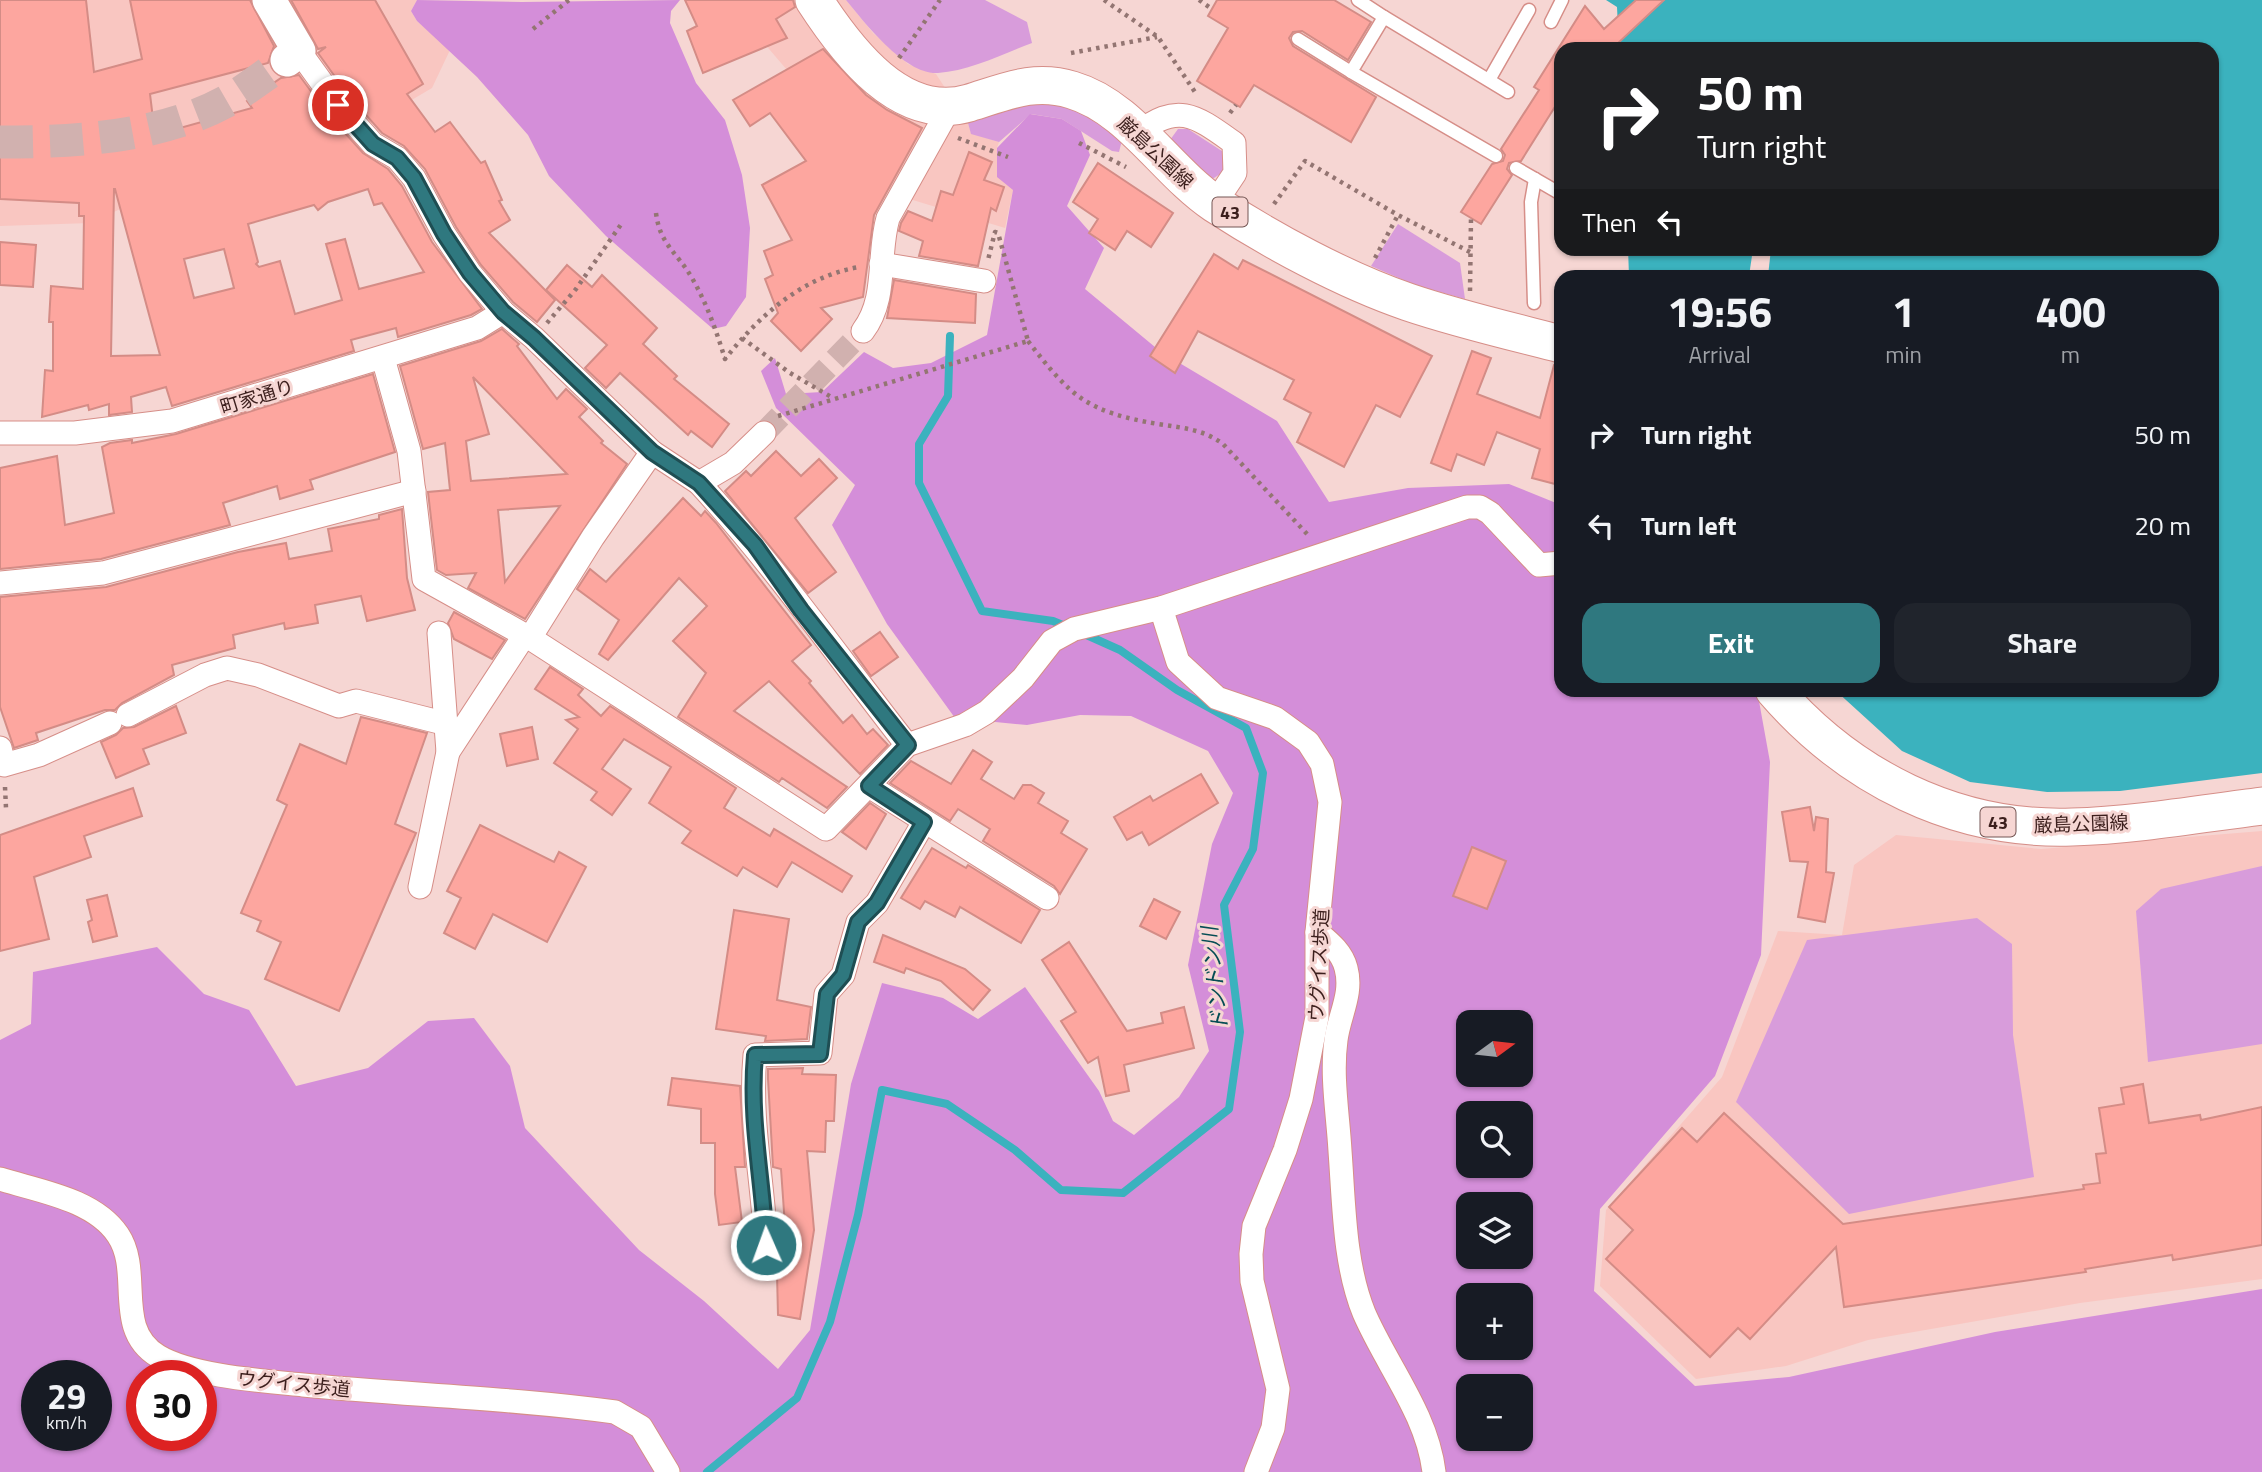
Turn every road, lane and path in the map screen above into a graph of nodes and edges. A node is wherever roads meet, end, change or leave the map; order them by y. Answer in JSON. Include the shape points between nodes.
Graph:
{"nodes":[{"id":1,"x":269,"y":0,"type":"edge"},
{"id":2,"x":569,"y":0,"type":"edge"},
{"id":3,"x":814,"y":0,"type":"edge"},
{"id":4,"x":940,"y":0,"type":"edge"},
{"id":5,"x":1104,"y":0,"type":"edge"},
{"id":6,"x":1199,"y":0,"type":"edge"},
{"id":7,"x":1357,"y":0,"type":"edge"},
{"id":8,"x":1562,"y":0,"type":"edge"},
{"id":9,"x":1212,"y":9,"type":"dead end"},
{"id":10,"x":1530,"y":10,"type":"dead end"},
{"id":11,"x":1384,"y":17,"type":"junction"},
{"id":12,"x":1550,"y":22,"type":"dead end"},
{"id":13,"x":533,"y":29,"type":"dead end"},
{"id":14,"x":1158,"y":37,"type":"junction"},
{"id":15,"x":1298,"y":39,"type":"dead end"},
{"id":16,"x":1071,"y":53,"type":"dead end"},
{"id":17,"x":293,"y":55,"type":"joint"},
{"id":18,"x":894,"y":64,"type":"dead end"},
{"id":19,"x":1351,"y":72,"type":"junction"},
{"id":20,"x":1489,"y":80,"type":"junction"},
{"id":21,"x":1508,"y":92,"type":"dead end"},
{"id":22,"x":1199,"y":98,"type":"dead end"},
{"id":23,"x":1236,"y":105,"type":"dead end"},
{"id":24,"x":1229,"y":114,"type":"dead end"},
{"id":25,"x":944,"y":118,"type":"junction"},
{"id":26,"x":1079,"y":143,"type":"dead end"},
{"id":27,"x":1131,"y":150,"type":"junction"},
{"id":28,"x":1496,"y":156,"type":"dead end"},
{"id":29,"x":1008,"y":157,"type":"dead end"},
{"id":30,"x":1516,"y":168,"type":"dead end"},
{"id":31,"x":1535,"y":178,"type":"junction"},
{"id":32,"x":1554,"y":190,"type":"edge"},
{"id":33,"x":1215,"y":203,"type":"junction"},
{"id":34,"x":1272,"y":208,"type":"dead end"},
{"id":35,"x":656,"y":213,"type":"dead end"},
{"id":36,"x":1398,"y":215,"type":"junction"},
{"id":37,"x":1471,"y":218,"type":"dead end"},
{"id":38,"x":622,"y":223,"type":"dead end"},
{"id":39,"x":1470,"y":252,"type":"junction"},
{"id":40,"x":881,"y":264,"type":"junction"},
{"id":41,"x":1371,"y":265,"type":"dead end"},
{"id":42,"x":984,"y":281,"type":"dead end"},
{"id":43,"x":1470,"y":300,"type":"dead end"},
{"id":44,"x":1534,"y":303,"type":"dead end"},
{"id":45,"x":503,"y":312,"type":"junction"},
{"id":46,"x":1024,"y":326,"type":"dead end"},
{"id":47,"x":863,"y":331,"type":"tunnel mouth"},
{"id":48,"x":534,"y":338,"type":"junction"},
{"id":49,"x":742,"y":338,"type":"junction"},
{"id":50,"x":1028,"y":341,"type":"junction"},
{"id":51,"x":1554,"y":343,"type":"edge"},
{"id":52,"x":383,"y":358,"type":"junction"},
{"id":53,"x":0,"y":433,"type":"edge"},
{"id":54,"x":764,"y":433,"type":"tunnel mouth"},
{"id":55,"x":652,"y":452,"type":"junction"},
{"id":56,"x":699,"y":483,"type":"junction"},
{"id":57,"x":414,"y":491,"type":"junction"},
{"id":58,"x":1328,"y":555,"type":"junction"},
{"id":59,"x":1554,"y":564,"type":"edge"},
{"id":60,"x":0,"y":583,"type":"edge"},
{"id":61,"x":1161,"y":608,"type":"junction"},
{"id":62,"x":439,"y":633,"type":"dead end"},
{"id":63,"x":527,"y":637,"type":"junction"},
{"id":64,"x":1781,"y":697,"type":"edge"},
{"id":65,"x":447,"y":724,"type":"junction"},
{"id":66,"x":908,"y":745,"type":"junction"},
{"id":67,"x":0,"y":748,"type":"edge"},
{"id":68,"x":448,"y":752,"type":"junction"},
{"id":69,"x":869,"y":786,"type":"junction"},
{"id":70,"x":2262,"y":806,"type":"edge"},
{"id":71,"x":924,"y":822,"type":"junction"},
{"id":72,"x":420,"y":887,"type":"dead end"},
{"id":73,"x":1047,"y":898,"type":"dead end"},
{"id":74,"x":1317,"y":932,"type":"junction"},
{"id":75,"x":0,"y":1179,"type":"edge"},
{"id":76,"x":766,"y":1245,"type":"dead end"},
{"id":77,"x":667,"y":1472,"type":"edge"},
{"id":78,"x":1256,"y":1472,"type":"edge"},
{"id":79,"x":1434,"y":1472,"type":"edge"}],
"edges":[{"from":1,"to":17,"type":"main road"},
{"from":2,"to":13,"type":"path"},
{"from":3,"to":25,"type":"main road","name":"厳島公園線","number":"43","via":[[842,38],[888,86]]},
{"from":4,"to":18,"type":"path"},
{"from":5,"to":14,"type":"path"},
{"from":6,"to":9,"type":"path"},
{"from":7,"to":11,"type":"lane"},
{"from":8,"to":12,"type":"lane"},
{"from":10,"to":20,"type":"lane"},
{"from":11,"to":19,"type":"lane"},
{"from":11,"to":20,"type":"lane"},
{"from":14,"to":16,"type":"path"},
{"from":14,"to":22,"type":"path"},
{"from":15,"to":19,"type":"lane"},
{"from":17,"to":45,"type":"street","via":[[373,144],[397,158],[414,178],[444,234]]},
{"from":19,"to":28,"type":"lane"},
{"from":20,"to":21,"type":"lane"},
{"from":23,"to":24,"type":"path"},
{"from":25,"to":27,"type":"main road","name":"厳島公園線","number":"43","via":[[1012,87],[1051,85],[1089,96],[1106,107]]},
{"from":25,"to":29,"type":"path"},
{"from":25,"to":40,"type":"street","via":[[888,218]]},
{"from":26,"to":27,"type":"path"},
{"from":27,"to":33,"type":"main road","name":"厳島公園線","number":"43"},
{"from":27,"to":33,"type":"street","via":[[1154,120],[1178,114],[1199,118],[1234,143],[1235,173]]},
{"from":30,"to":31,"type":"lane"},
{"from":31,"to":32,"type":"lane"},
{"from":31,"to":44,"type":"lane","via":[[1531,202]]},
{"from":33,"to":51,"type":"main road","name":"厳島公園線","number":"43","via":[[1362,283],[1441,312]]},
{"from":34,"to":36,"type":"path","via":[[1305,161]]},
{"from":35,"to":49,"type":"path","via":[[662,240],[688,271],[712,316],[725,359]]},
{"from":36,"to":39,"type":"path"},
{"from":36,"to":41,"type":"path"},
{"from":37,"to":39,"type":"path"},
{"from":38,"to":48,"type":"path","via":[[576,289]]},
{"from":39,"to":43,"type":"path"},
{"from":40,"to":42,"type":"street"},
{"from":40,"to":47,"type":"street","via":[[878,305]]},
{"from":40,"to":49,"type":"path","via":[[839,271],[802,289],[774,305]]},
{"from":45,"to":48,"type":"street"},
{"from":45,"to":52,"type":"street","name":"町家通り","via":[[477,328]]},
{"from":46,"to":50,"type":"path"},
{"from":48,"to":55,"type":"street"},
{"from":49,"to":50,"type":"path","via":[[834,398]]},
{"from":50,"to":58,"type":"path","via":[[1076,397],[1102,412],[1208,432]]},
{"from":52,"to":53,"type":"street","name":"町家通り","via":[[173,421],[75,433]]},
{"from":52,"to":57,"type":"street","via":[[409,451]]},
{"from":54,"to":56,"type":"street","via":[[733,463]]},
{"from":55,"to":56,"type":"street"},
{"from":55,"to":63,"type":"street"},
{"from":56,"to":66,"type":"street","via":[[755,545]]},
{"from":57,"to":60,"type":"street","via":[[103,573]]},
{"from":57,"to":63,"type":"street","via":[[424,579]]},
{"from":58,"to":59,"type":"street","via":[[1467,507],[1480,507],[1539,565]]},
{"from":58,"to":61,"type":"street"},
{"from":61,"to":66,"type":"street","via":[[1074,629],[1052,642],[987,712],[965,725]]},
{"from":61,"to":74,"type":"street","name":"ウグイス歩道","via":[[1178,662],[1217,698],[1239,703],[1292,729],[1308,742],[1322,764],[1330,802]]},
{"from":62,"to":65,"type":"street"},
{"from":63,"to":68,"type":"street"},
{"from":63,"to":69,"type":"street","via":[[826,829]]},
{"from":64,"to":70,"type":"main road","name":"厳島公園線","number":"43","via":[[1817,734],[1863,769],[1903,792],[1968,815],[2014,824],[2071,827]]},
{"from":65,"to":67,"type":"street","via":[[356,701],[339,706],[227,668],[205,674],[39,755],[4,765]]},
{"from":65,"to":68,"type":"street"},
{"from":66,"to":69,"type":"street"},
{"from":68,"to":72,"type":"street"},
{"from":69,"to":71,"type":"street"},
{"from":71,"to":73,"type":"street"},
{"from":71,"to":76,"type":"street","via":[[877,903],[858,922],[843,975],[827,994],[820,1054],[755,1055],[752,1094]]},
{"from":74,"to":78,"type":"street","name":"ウグイス歩道","via":[[1317,1017],[1301,1098],[1282,1161],[1254,1226],[1252,1281],[1278,1389],[1273,1428]]},
{"from":74,"to":79,"type":"street","via":[[1342,956],[1348,975],[1335,1063],[1351,1262],[1363,1310],[1429,1440]]},
{"from":75,"to":77,"type":"street","name":"ウグイス歩道","via":[[70,1201],[117,1233],[127,1259],[134,1326],[155,1355],[176,1365],[243,1379],[615,1412],[641,1427]]}]}
